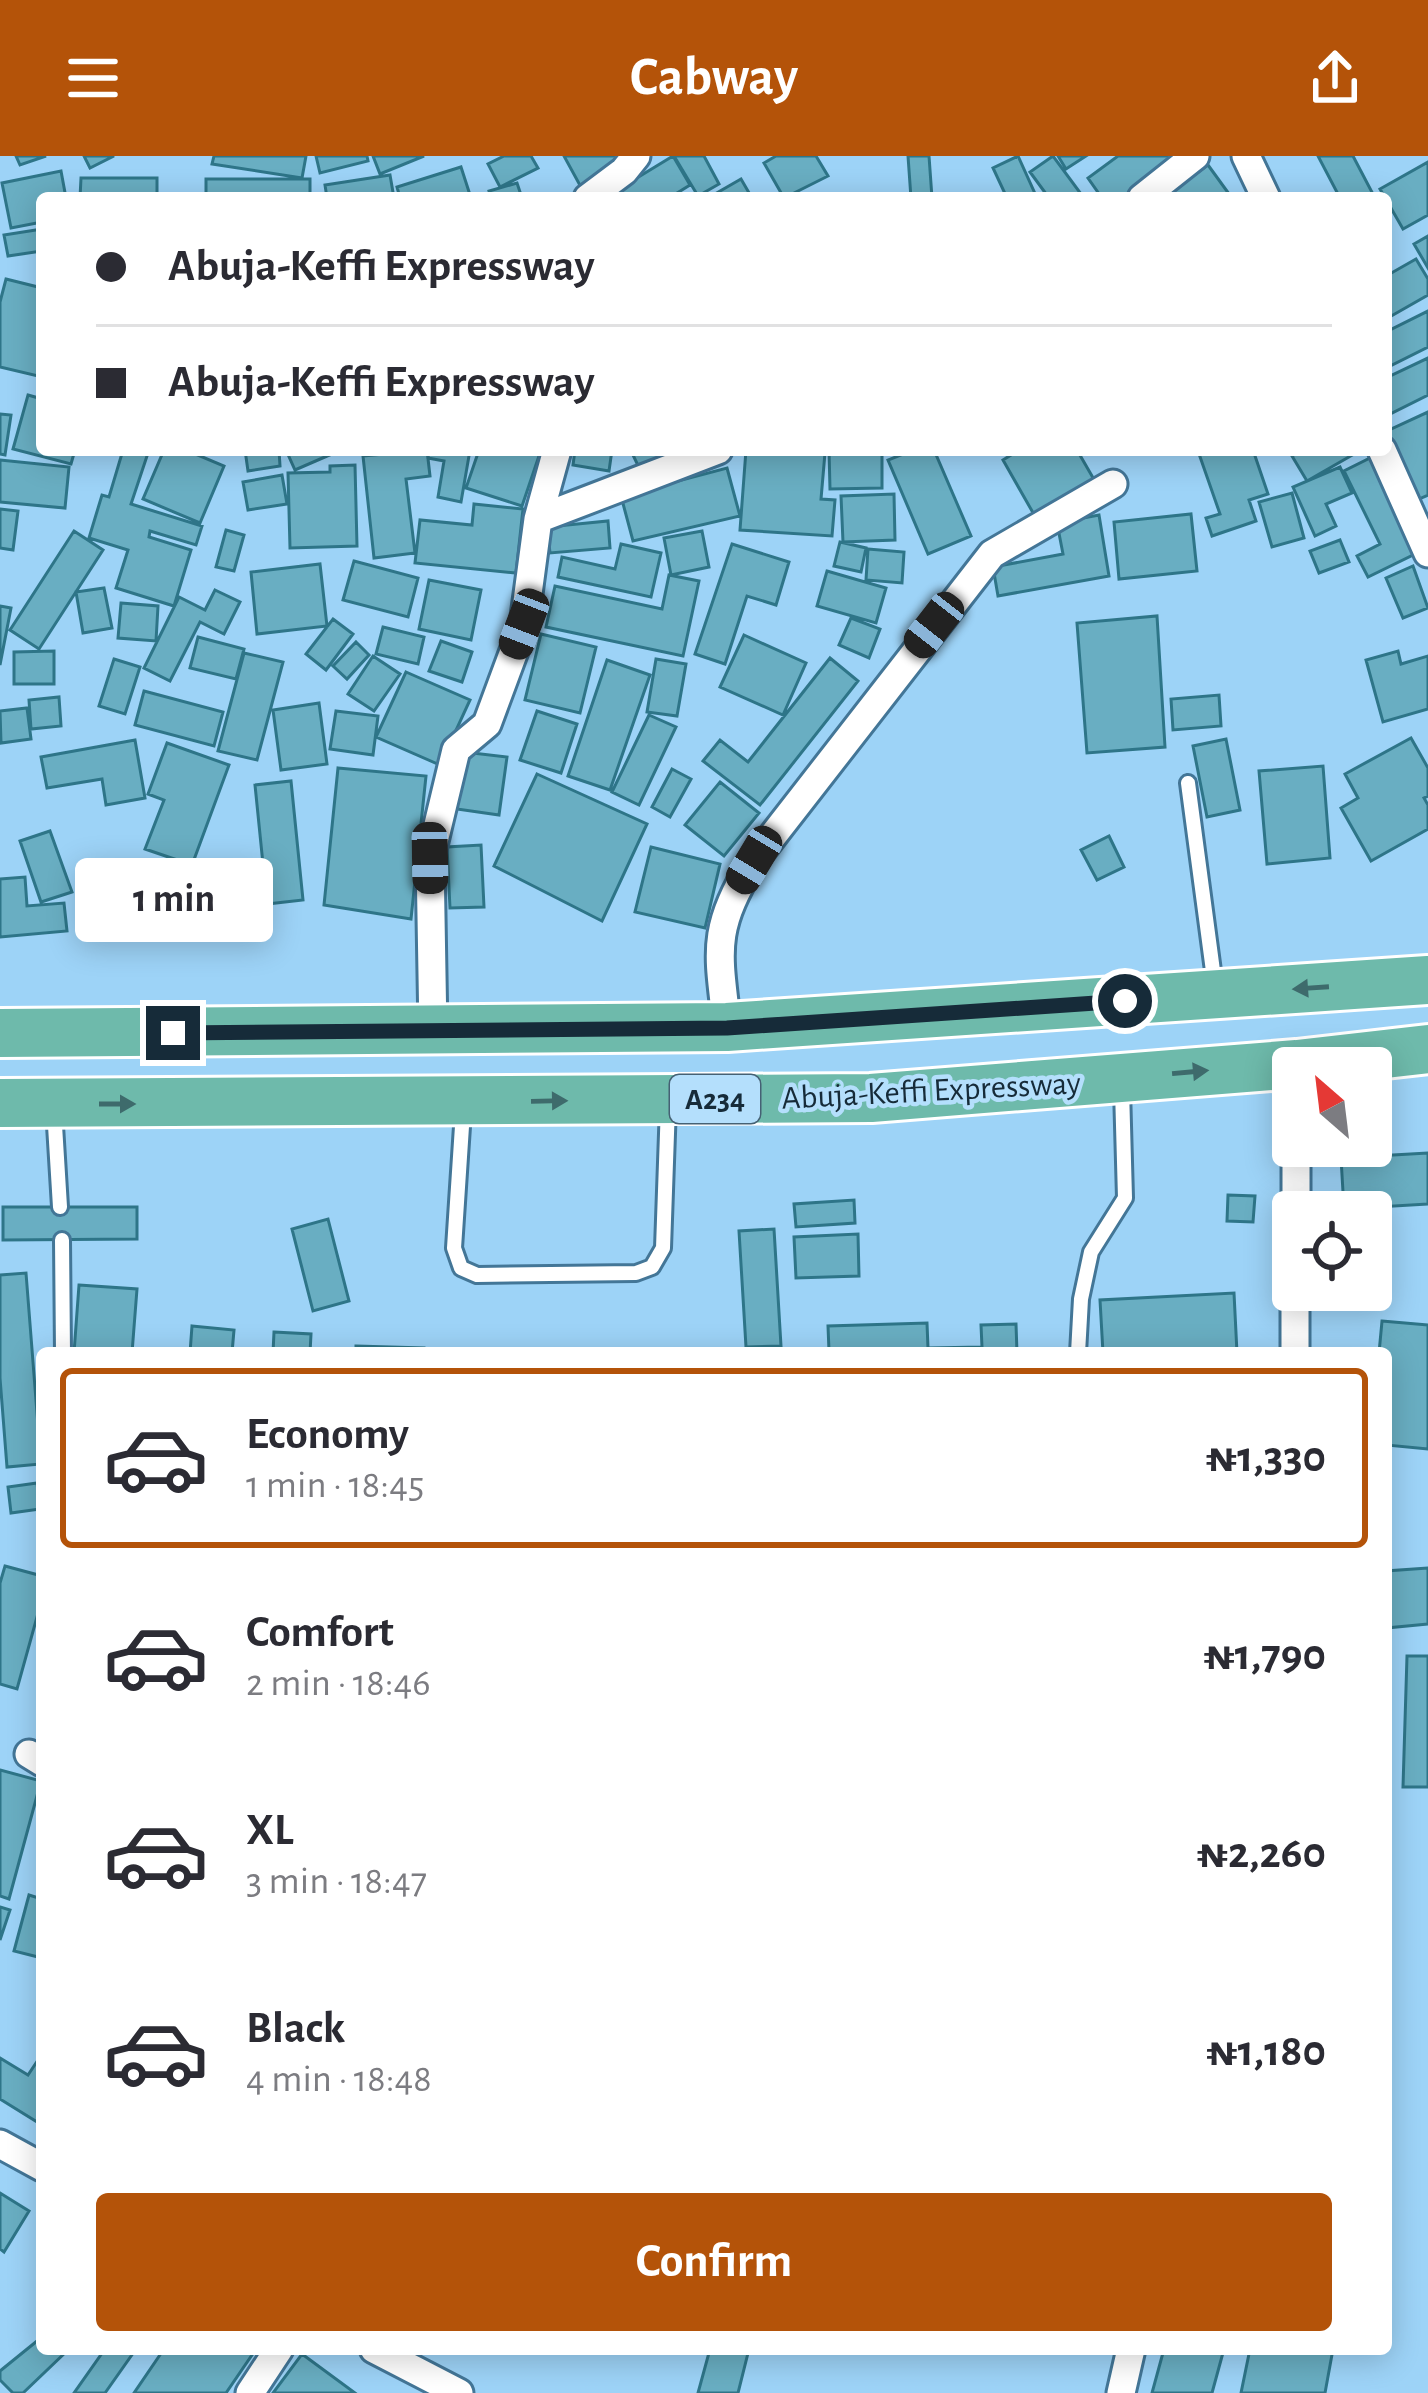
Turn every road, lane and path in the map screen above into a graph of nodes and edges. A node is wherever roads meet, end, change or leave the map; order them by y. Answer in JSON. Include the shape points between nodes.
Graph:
{"nodes":[{"id":1,"x":636,"y":156,"type":"edge"},
{"id":2,"x":1195,"y":156,"type":"edge"},
{"id":3,"x":1246,"y":156,"type":"edge"},
{"id":4,"x":596,"y":192,"type":"edge"},
{"id":5,"x":1150,"y":192,"type":"edge"},
{"id":6,"x":1263,"y":192,"type":"edge"},
{"id":7,"x":555,"y":456,"type":"edge"},
{"id":8,"x":702,"y":456,"type":"edge"},
{"id":9,"x":1385,"y":456,"type":"edge"},
{"id":10,"x":1113,"y":484,"type":"dead end"},
{"id":11,"x":538,"y":519,"type":"junction"},
{"id":12,"x":1428,"y":554,"type":"edge"},
{"id":13,"x":1188,"y":782,"type":"dead end"},
{"id":14,"x":1428,"y":980,"type":"edge"},
{"id":15,"x":1216,"y":995,"type":"junction"},
{"id":16,"x":727,"y":1028,"type":"junction"},
{"id":17,"x":433,"y":1032,"type":"junction"},
{"id":18,"x":0,"y":1033,"type":"edge"},
{"id":19,"x":1428,"y":1049,"type":"edge"},
{"id":20,"x":1392,"y":1054,"type":"edge"},
{"id":21,"x":1272,"y":1068,"type":"edge"},
{"id":22,"x":1121,"y":1078,"type":"junction"},
{"id":23,"x":668,"y":1100,"type":"junction"},
{"id":24,"x":464,"y":1102,"type":"junction"},
{"id":25,"x":0,"y":1103,"type":"edge"},
{"id":26,"x":53,"y":1104,"type":"junction"},
{"id":27,"x":60,"y":1207,"type":"dead end"},
{"id":28,"x":62,"y":1240,"type":"dead end"},
{"id":29,"x":1295,"y":1311,"type":"edge"},
{"id":30,"x":63,"y":1347,"type":"edge"},
{"id":31,"x":1078,"y":1347,"type":"edge"},
{"id":32,"x":1295,"y":1347,"type":"edge"},
{"id":33,"x":0,"y":2144,"type":"edge"},
{"id":34,"x":36,"y":2164,"type":"edge"},
{"id":35,"x":275,"y":2355,"type":"edge"},
{"id":36,"x":386,"y":2355,"type":"edge"},
{"id":37,"x":1130,"y":2355,"type":"edge"},
{"id":38,"x":250,"y":2393,"type":"edge"},
{"id":39,"x":459,"y":2393,"type":"edge"},
{"id":40,"x":1120,"y":2393,"type":"edge"}],
"edges":[{"from":1,"to":4,"type":"street"},
{"from":2,"to":5,"type":"street"},
{"from":3,"to":6,"type":"street"},
{"from":7,"to":11,"type":"street"},
{"from":8,"to":11,"type":"street"},
{"from":9,"to":12,"type":"street"},
{"from":10,"to":16,"type":"street","via":[[992,554],[754,860],[717,944]]},
{"from":11,"to":17,"type":"street","via":[[524,624],[487,724],[456,750],[430,858]]},
{"from":13,"to":15,"type":"lane"},
{"from":14,"to":15,"type":"highway","number":"A234","one_way":true},
{"from":15,"to":16,"type":"highway","number":"A234"},
{"from":16,"to":17,"type":"highway","number":"A234"},
{"from":17,"to":18,"type":"highway","number":"A234"},
{"from":19,"to":20,"type":"highway","name":"Abuja-Keffi Expressway","number":"A234"},
{"from":22,"to":21,"type":"highway","name":"Abuja-Keffi Expressway","number":"A234","one_way":true},
{"from":22,"to":23,"type":"highway","name":"Abuja-Keffi Expressway","number":"A234","via":[[871,1098]]},
{"from":22,"to":31,"type":"lane","via":[[1125,1198],[1091,1252]]},
{"from":24,"to":23,"type":"highway","name":"Abuja-Keffi Expressway","number":"A234","one_way":true},
{"from":23,"to":24,"type":"lane","via":[[663,1248],[652,1267],[636,1274],[477,1275],[461,1268],[454,1249]]},
{"from":26,"to":24,"type":"highway","name":"Abuja-Keffi Expressway","number":"A234","one_way":true},
{"from":25,"to":26,"type":"highway","name":"Abuja-Keffi Expressway","number":"A234"},
{"from":26,"to":27,"type":"lane"},
{"from":28,"to":30,"type":"lane"},
{"from":29,"to":32,"type":"street"},
{"from":33,"to":34,"type":"street"},
{"from":35,"to":38,"type":"street"},
{"from":36,"to":39,"type":"street"},
{"from":37,"to":40,"type":"street"}]}
